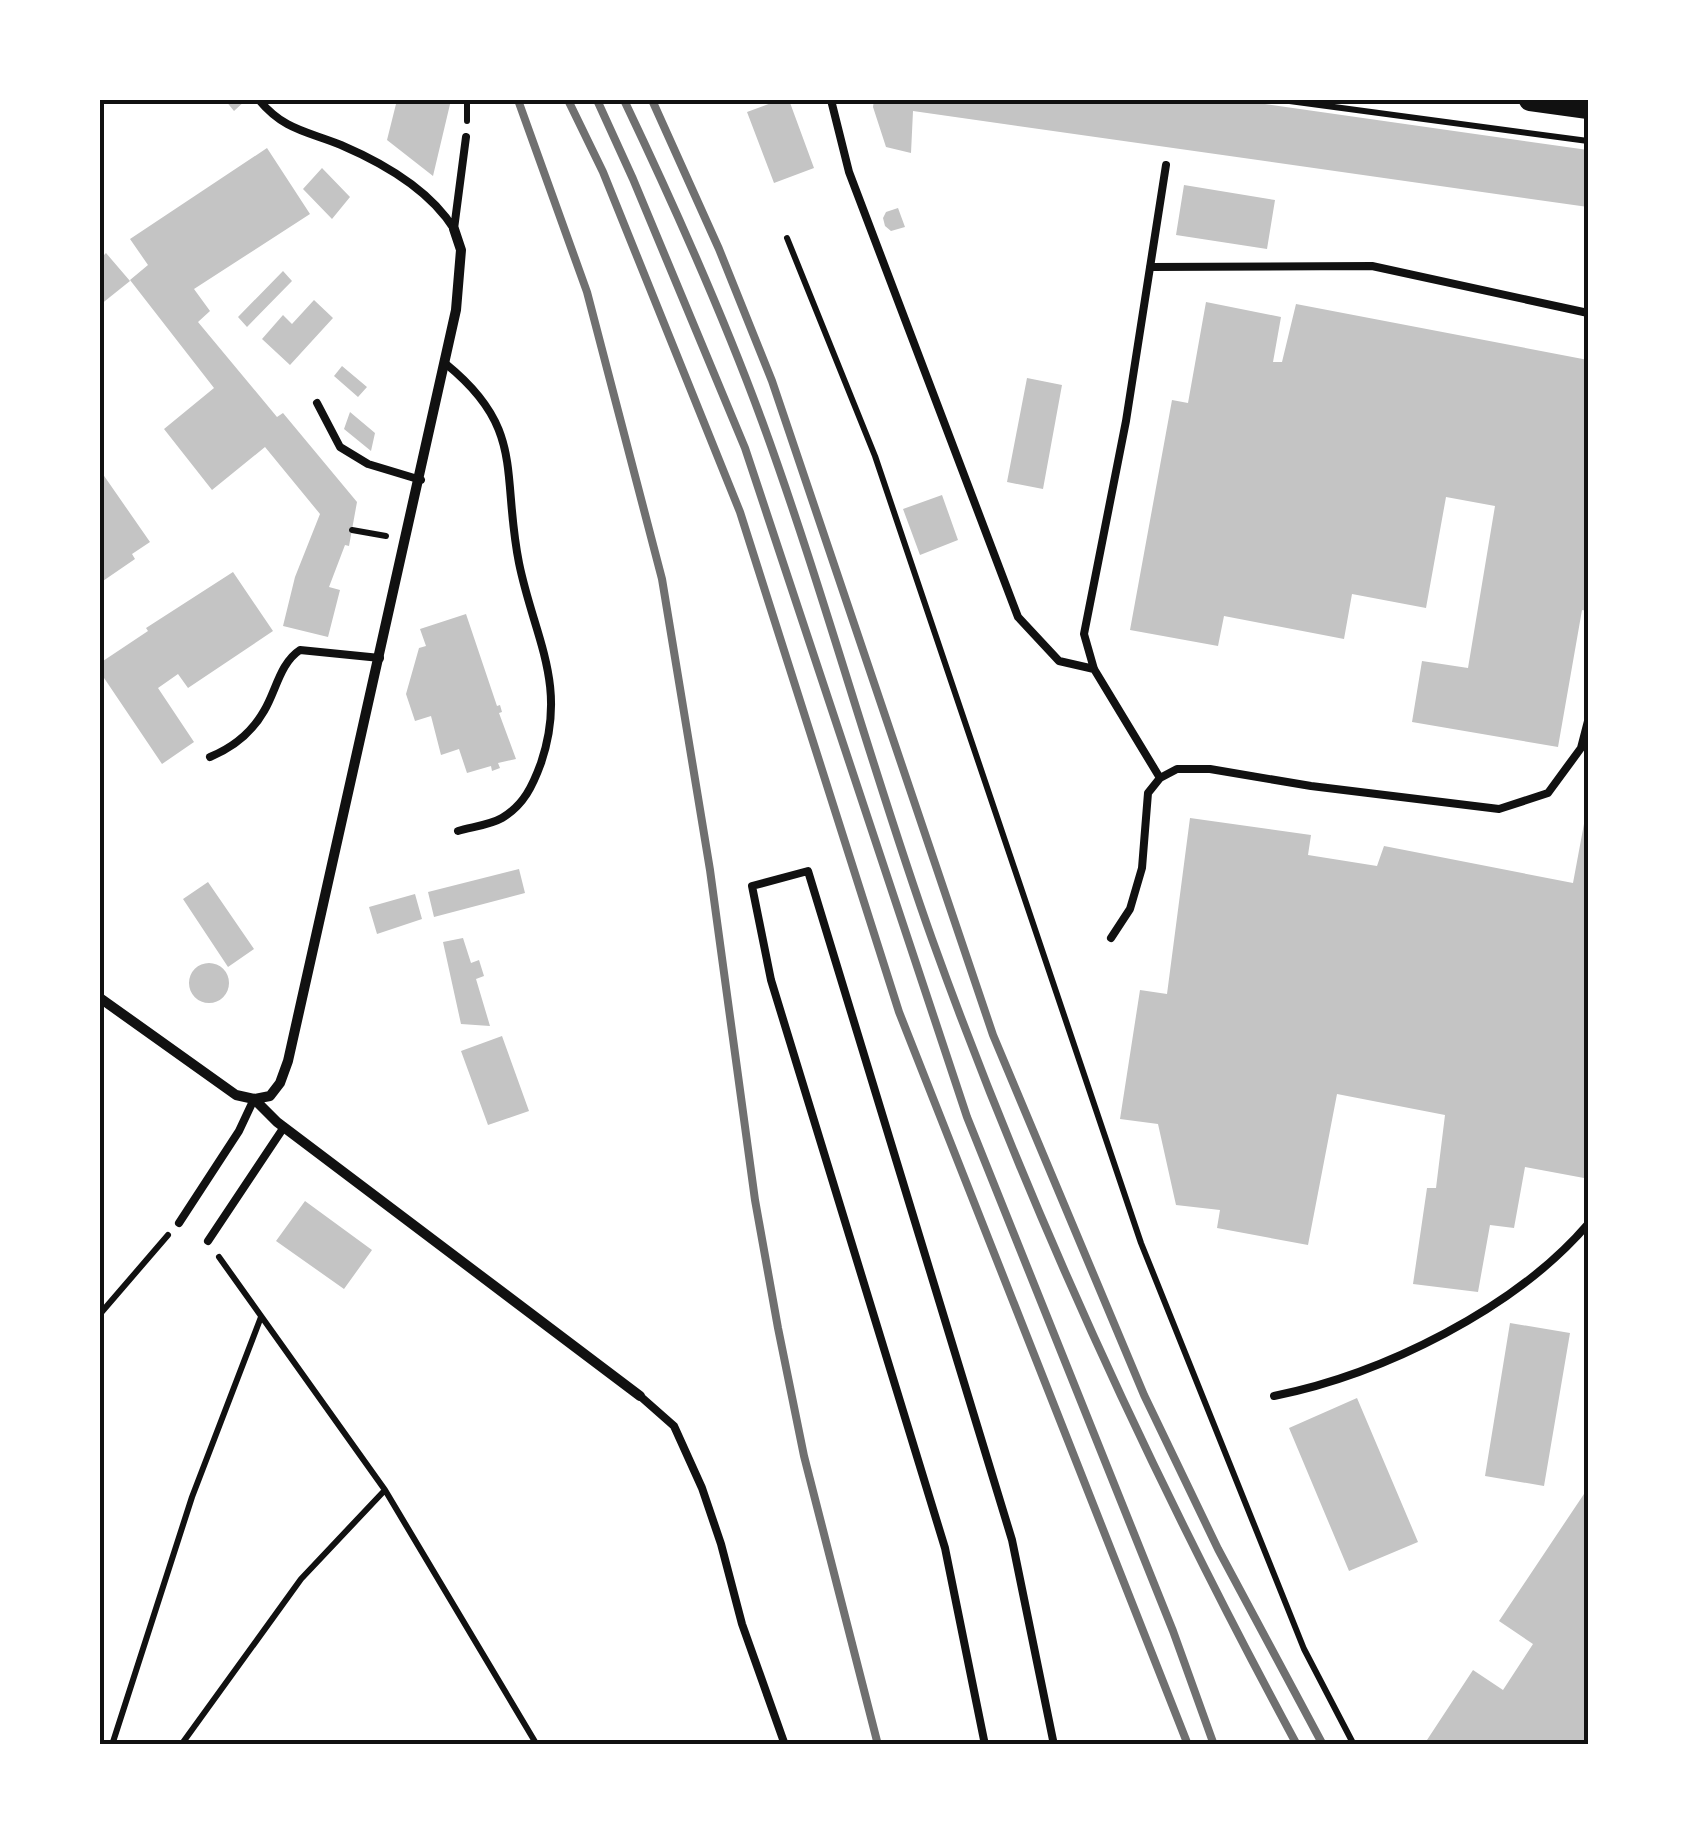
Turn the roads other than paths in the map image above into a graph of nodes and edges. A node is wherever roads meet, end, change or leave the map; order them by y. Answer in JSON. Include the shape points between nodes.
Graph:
{"nodes":[{"id":1,"x":258,"y":100,"type":"edge"},
{"id":2,"x":831,"y":100,"type":"edge"},
{"id":3,"x":1530,"y":100,"type":"edge"},
{"id":4,"x":1588,"y":108,"type":"edge"},
{"id":5,"x":466,"y":137,"type":"dead end"},
{"id":6,"x":1166,"y":164,"type":"dead end"},
{"id":7,"x":454,"y":229,"type":"junction"},
{"id":8,"x":1150,"y":267,"type":"junction"},
{"id":9,"x":1588,"y":313,"type":"edge"},
{"id":10,"x":446,"y":364,"type":"junction"},
{"id":11,"x":317,"y":403,"type":"dead end"},
{"id":12,"x":420,"y":480,"type":"junction"},
{"id":13,"x":380,"y":658,"type":"junction"},
{"id":14,"x":1094,"y":669,"type":"junction"},
{"id":15,"x":1588,"y":720,"type":"edge"},
{"id":16,"x":210,"y":757,"type":"dead end"},
{"id":17,"x":1160,"y":778,"type":"junction"},
{"id":18,"x":458,"y":831,"type":"dead end"},
{"id":19,"x":1111,"y":938,"type":"dead end"},
{"id":20,"x":100,"y":998,"type":"edge"},
{"id":21,"x":254,"y":1099,"type":"junction"},
{"id":22,"x":284,"y":1127,"type":"junction"},
{"id":23,"x":179,"y":1222,"type":"road end"},
{"id":24,"x":1588,"y":1224,"type":"edge"},
{"id":25,"x":208,"y":1241,"type":"road end"},
{"id":26,"x":640,"y":1396,"type":"joint"},
{"id":27,"x":1274,"y":1396,"type":"dead end"},
{"id":28,"x":785,"y":1745,"type":"edge"},
{"id":29,"x":984,"y":1745,"type":"edge"},
{"id":30,"x":1054,"y":1745,"type":"edge"}],
"edges":[{"from":1,"to":7,"type":"lane","via":[[275,119],[378,163],[431,200]]},
{"from":2,"to":14,"type":"lane","via":[[849,172],[1018,617],[1059,660]]},
{"from":3,"to":4,"type":"main road"},
{"from":5,"to":7,"type":"lane"},
{"from":6,"to":8,"type":"lane"},
{"from":7,"to":10,"type":"street","via":[[461,272]]},
{"from":8,"to":9,"type":"lane","via":[[1372,266]]},
{"from":8,"to":14,"type":"lane","via":[[1084,634]]},
{"from":10,"to":12,"type":"street"},
{"from":10,"to":18,"type":"lane","via":[[489,407],[506,444],[520,566],[553,691],[548,740],[531,791],[502,818]]},
{"from":11,"to":12,"type":"lane","via":[[340,447],[368,464]]},
{"from":12,"to":13,"type":"street"},
{"from":13,"to":16,"type":"lane","via":[[300,650],[249,732]]},
{"from":13,"to":21,"type":"street","via":[[288,1061],[270,1096]]},
{"from":14,"to":17,"type":"lane"},
{"from":15,"to":17,"type":"lane","via":[[1581,748],[1548,794],[1499,809],[1210,769],[1177,769]]},
{"from":17,"to":19,"type":"lane","via":[[1148,794],[1142,868],[1130,909]]},
{"from":20,"to":21,"type":"street","via":[[236,1095]]},
{"from":21,"to":22,"type":"street"},
{"from":21,"to":23,"type":"lane"},
{"from":22,"to":25,"type":"lane"},
{"from":22,"to":26,"type":"street"},
{"from":24,"to":27,"type":"lane","via":[[1561,1256],[1426,1346],[1324,1386]]},
{"from":26,"to":28,"type":"lane","via":[[674,1426],[702,1488]]},
{"from":29,"to":30,"type":"lane","via":[[945,1548],[771,980],[752,886],[808,871],[1012,1540]]}]}
